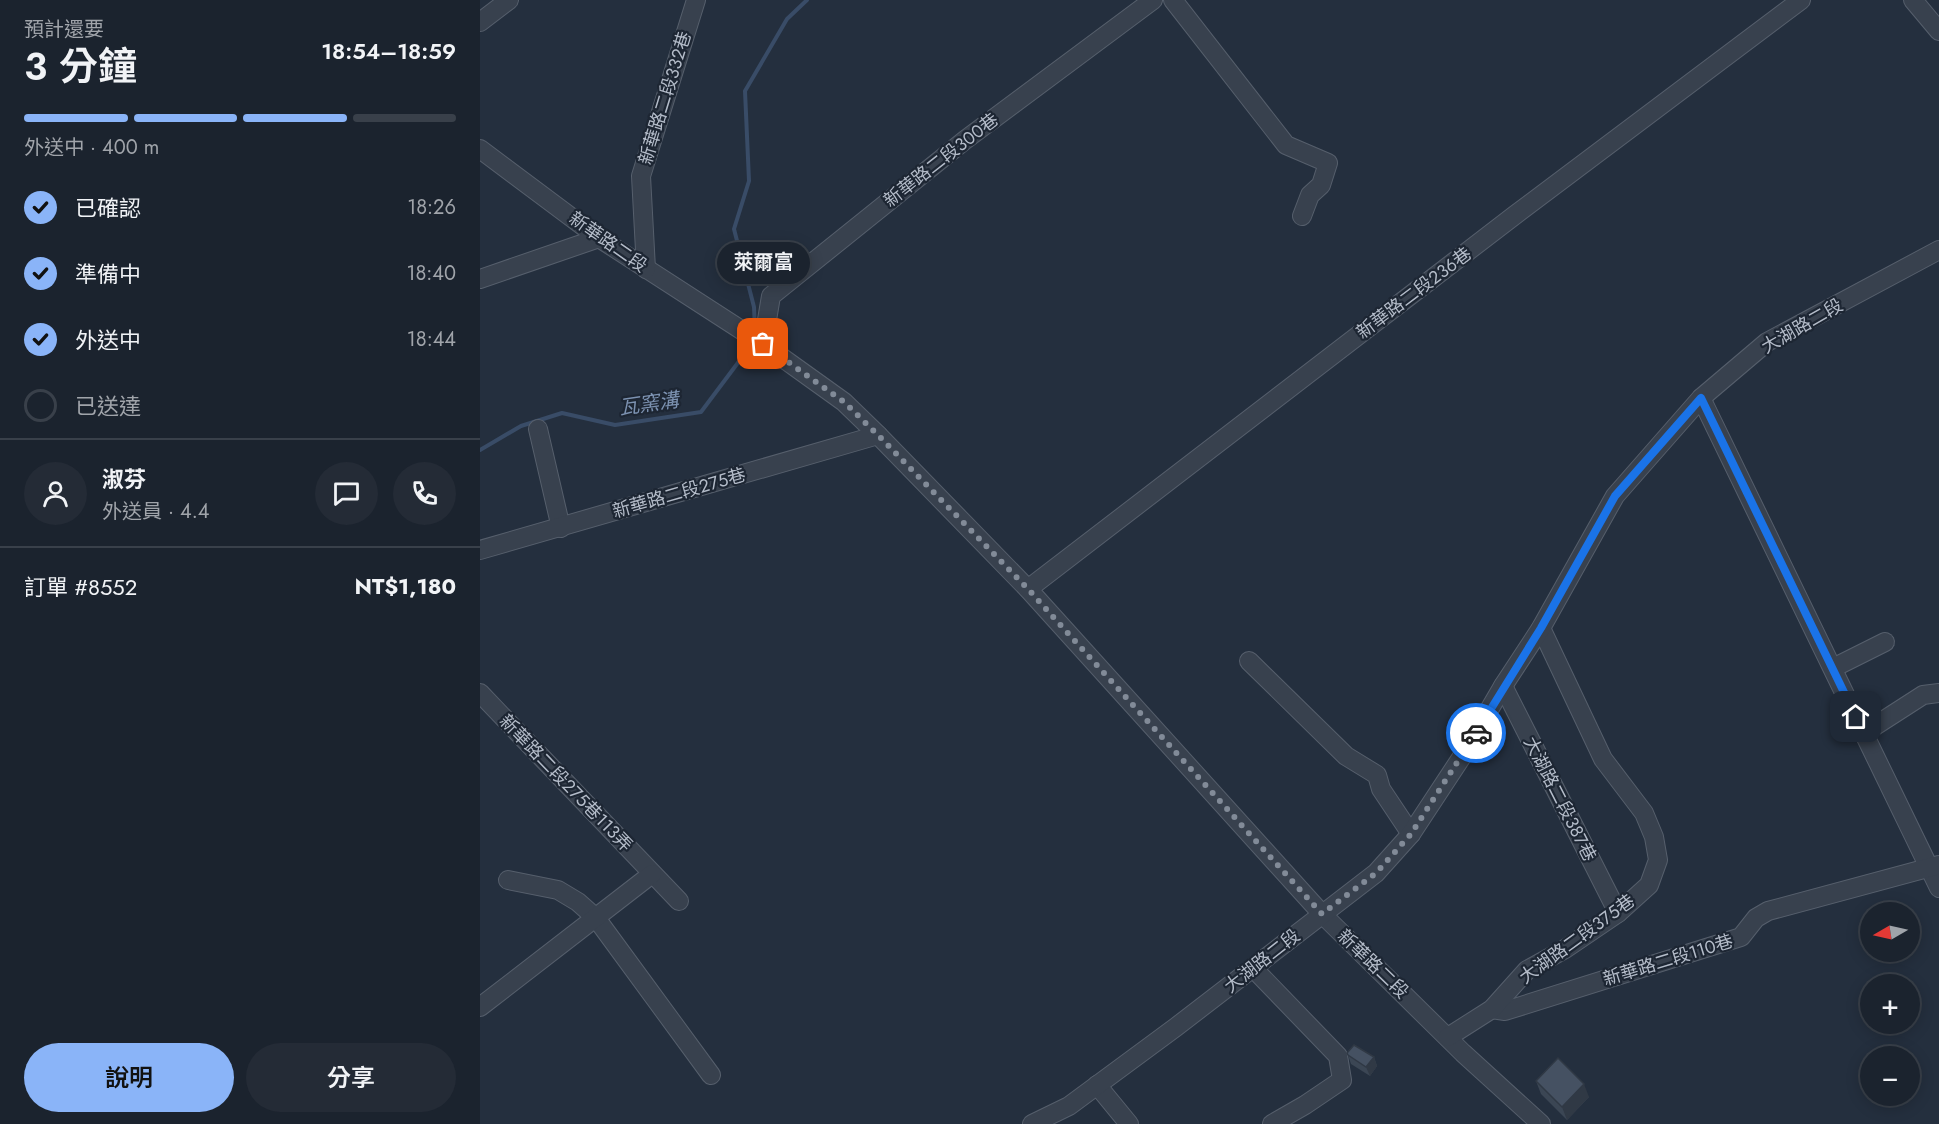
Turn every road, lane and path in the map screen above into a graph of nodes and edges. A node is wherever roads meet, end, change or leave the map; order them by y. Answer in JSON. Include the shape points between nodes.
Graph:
{"nodes":[{"id":1,"x":509,"y":0,"type":"edge"},
{"id":2,"x":696,"y":0,"type":"edge"},
{"id":3,"x":1153,"y":0,"type":"edge"},
{"id":4,"x":1173,"y":0,"type":"edge"},
{"id":5,"x":1801,"y":0,"type":"edge"},
{"id":6,"x":1913,"y":0,"type":"edge"},
{"id":7,"x":480,"y":22,"type":"edge"},
{"id":8,"x":1939,"y":31,"type":"edge"},
{"id":9,"x":480,"y":149,"type":"edge"},
{"id":10,"x":1302,"y":216,"type":"dead end"},
{"id":11,"x":599,"y":238,"type":"junction"},
{"id":12,"x":1939,"y":250,"type":"edge"},
{"id":13,"x":646,"y":269,"type":"junction"},
{"id":14,"x":480,"y":279,"type":"edge"},
{"id":15,"x":759,"y":342,"type":"junction"},
{"id":16,"x":1701,"y":398,"type":"junction"},
{"id":17,"x":538,"y":429,"type":"dead end"},
{"id":18,"x":878,"y":435,"type":"junction"},
{"id":19,"x":561,"y":528,"type":"junction"},
{"id":20,"x":480,"y":550,"type":"edge"},
{"id":21,"x":1028,"y":589,"type":"junction"},
{"id":22,"x":1541,"y":628,"type":"junction"},
{"id":23,"x":1885,"y":642,"type":"dead end"},
{"id":24,"x":1249,"y":661,"type":"dead end"},
{"id":25,"x":1833,"y":668,"type":"junction"},
{"id":26,"x":1503,"y":686,"type":"junction"},
{"id":27,"x":480,"y":693,"type":"edge"},
{"id":28,"x":1939,"y":693,"type":"edge"},
{"id":29,"x":1864,"y":733,"type":"junction"},
{"id":30,"x":1411,"y":834,"type":"junction"},
{"id":31,"x":1934,"y":867,"type":"edge"},
{"id":32,"x":652,"y":874,"type":"junction"},
{"id":33,"x":508,"y":880,"type":"dead end"},
{"id":34,"x":1939,"y":888,"type":"edge"},
{"id":35,"x":679,"y":901,"type":"dead end"},
{"id":36,"x":1618,"y":912,"type":"junction"},
{"id":37,"x":1322,"y":914,"type":"junction"},
{"id":38,"x":596,"y":918,"type":"junction"},
{"id":39,"x":1254,"y":969,"type":"junction"},
{"id":40,"x":480,"y":1007,"type":"edge"},
{"id":41,"x":1492,"y":1009,"type":"junction"},
{"id":42,"x":1448,"y":1037,"type":"junction"},
{"id":43,"x":711,"y":1075,"type":"dead end"},
{"id":44,"x":1097,"y":1085,"type":"junction"},
{"id":45,"x":1032,"y":1124,"type":"edge"},
{"id":46,"x":1129,"y":1124,"type":"edge"},
{"id":47,"x":1272,"y":1124,"type":"edge"},
{"id":48,"x":1541,"y":1124,"type":"edge"}],
"edges":[{"from":1,"to":7,"type":"street"},
{"from":2,"to":13,"type":"street","name":"新華路二段332巷","via":[[641,176]]},
{"from":3,"to":15,"type":"street","name":"新華路二段300巷","via":[[965,140],[771,296]]},
{"from":4,"to":10,"type":"street","via":[[1286,145],[1328,163],[1321,185],[1310,195]]},
{"from":5,"to":21,"type":"street","name":"新華路二段236巷"},
{"from":6,"to":8,"type":"street"},
{"from":9,"to":11,"type":"street","name":"新華路二段"},
{"from":11,"to":13,"type":"street","name":"新華路二段"},
{"from":11,"to":14,"type":"street"},
{"from":12,"to":16,"type":"street","name":"大湖路二段","via":[[1767,342]]},
{"from":13,"to":15,"type":"street","name":"新華路二段"},
{"from":15,"to":18,"type":"street","name":"新華路二段","via":[[844,402]]},
{"from":16,"to":22,"type":"street","name":"大湖路二段","via":[[1615,496]]},
{"from":16,"to":25,"type":"street"},
{"from":17,"to":19,"type":"street"},
{"from":18,"to":19,"type":"street","name":"新華路二段275巷"},
{"from":18,"to":21,"type":"street","name":"新華路二段"},
{"from":19,"to":20,"type":"street","name":"新華路二段275巷"},
{"from":21,"to":37,"type":"street","name":"新華路二段"},
{"from":22,"to":26,"type":"street","name":"大湖路二段"},
{"from":22,"to":36,"type":"street","name":"大湖路二段375巷","via":[[1603,759],[1644,813],[1654,837],[1658,860],[1649,885]]},
{"from":23,"to":25,"type":"street"},
{"from":24,"to":30,"type":"street","via":[[1346,756],[1377,775],[1381,789]]},
{"from":25,"to":29,"type":"street"},
{"from":26,"to":30,"type":"street","name":"大湖路二段"},
{"from":26,"to":36,"type":"street","name":"大湖路二段387巷"},
{"from":27,"to":32,"type":"street","name":"新華路二段275巷113弄"},
{"from":28,"to":29,"type":"street","via":[[1923,695]]},
{"from":29,"to":31,"type":"street"},
{"from":30,"to":37,"type":"street","name":"大湖路二段","via":[[1376,873]]},
{"from":31,"to":34,"type":"street"},
{"from":31,"to":41,"type":"street","name":"新華路二段110巷","via":[[1768,911],[1756,918],[1741,937],[1505,1011]]},
{"from":32,"to":35,"type":"street","name":"新華路二段275巷113弄"},
{"from":32,"to":38,"type":"street"},
{"from":33,"to":38,"type":"street","via":[[558,890]]},
{"from":36,"to":41,"type":"street","name":"大湖路二段375巷","via":[[1527,970]]},
{"from":37,"to":39,"type":"street","name":"大湖路二段"},
{"from":37,"to":42,"type":"street","name":"新華路二段"},
{"from":38,"to":40,"type":"street"},
{"from":38,"to":43,"type":"street"},
{"from":39,"to":44,"type":"street","name":"大湖路二段"},
{"from":39,"to":47,"type":"street","via":[[1338,1056],[1342,1080]]},
{"from":41,"to":42,"type":"street","name":"大湖路二段375巷"},
{"from":42,"to":48,"type":"street","name":"新華路二段"},
{"from":44,"to":45,"type":"street","name":"大湖路二段","via":[[1069,1106]]},
{"from":44,"to":46,"type":"street"}]}
